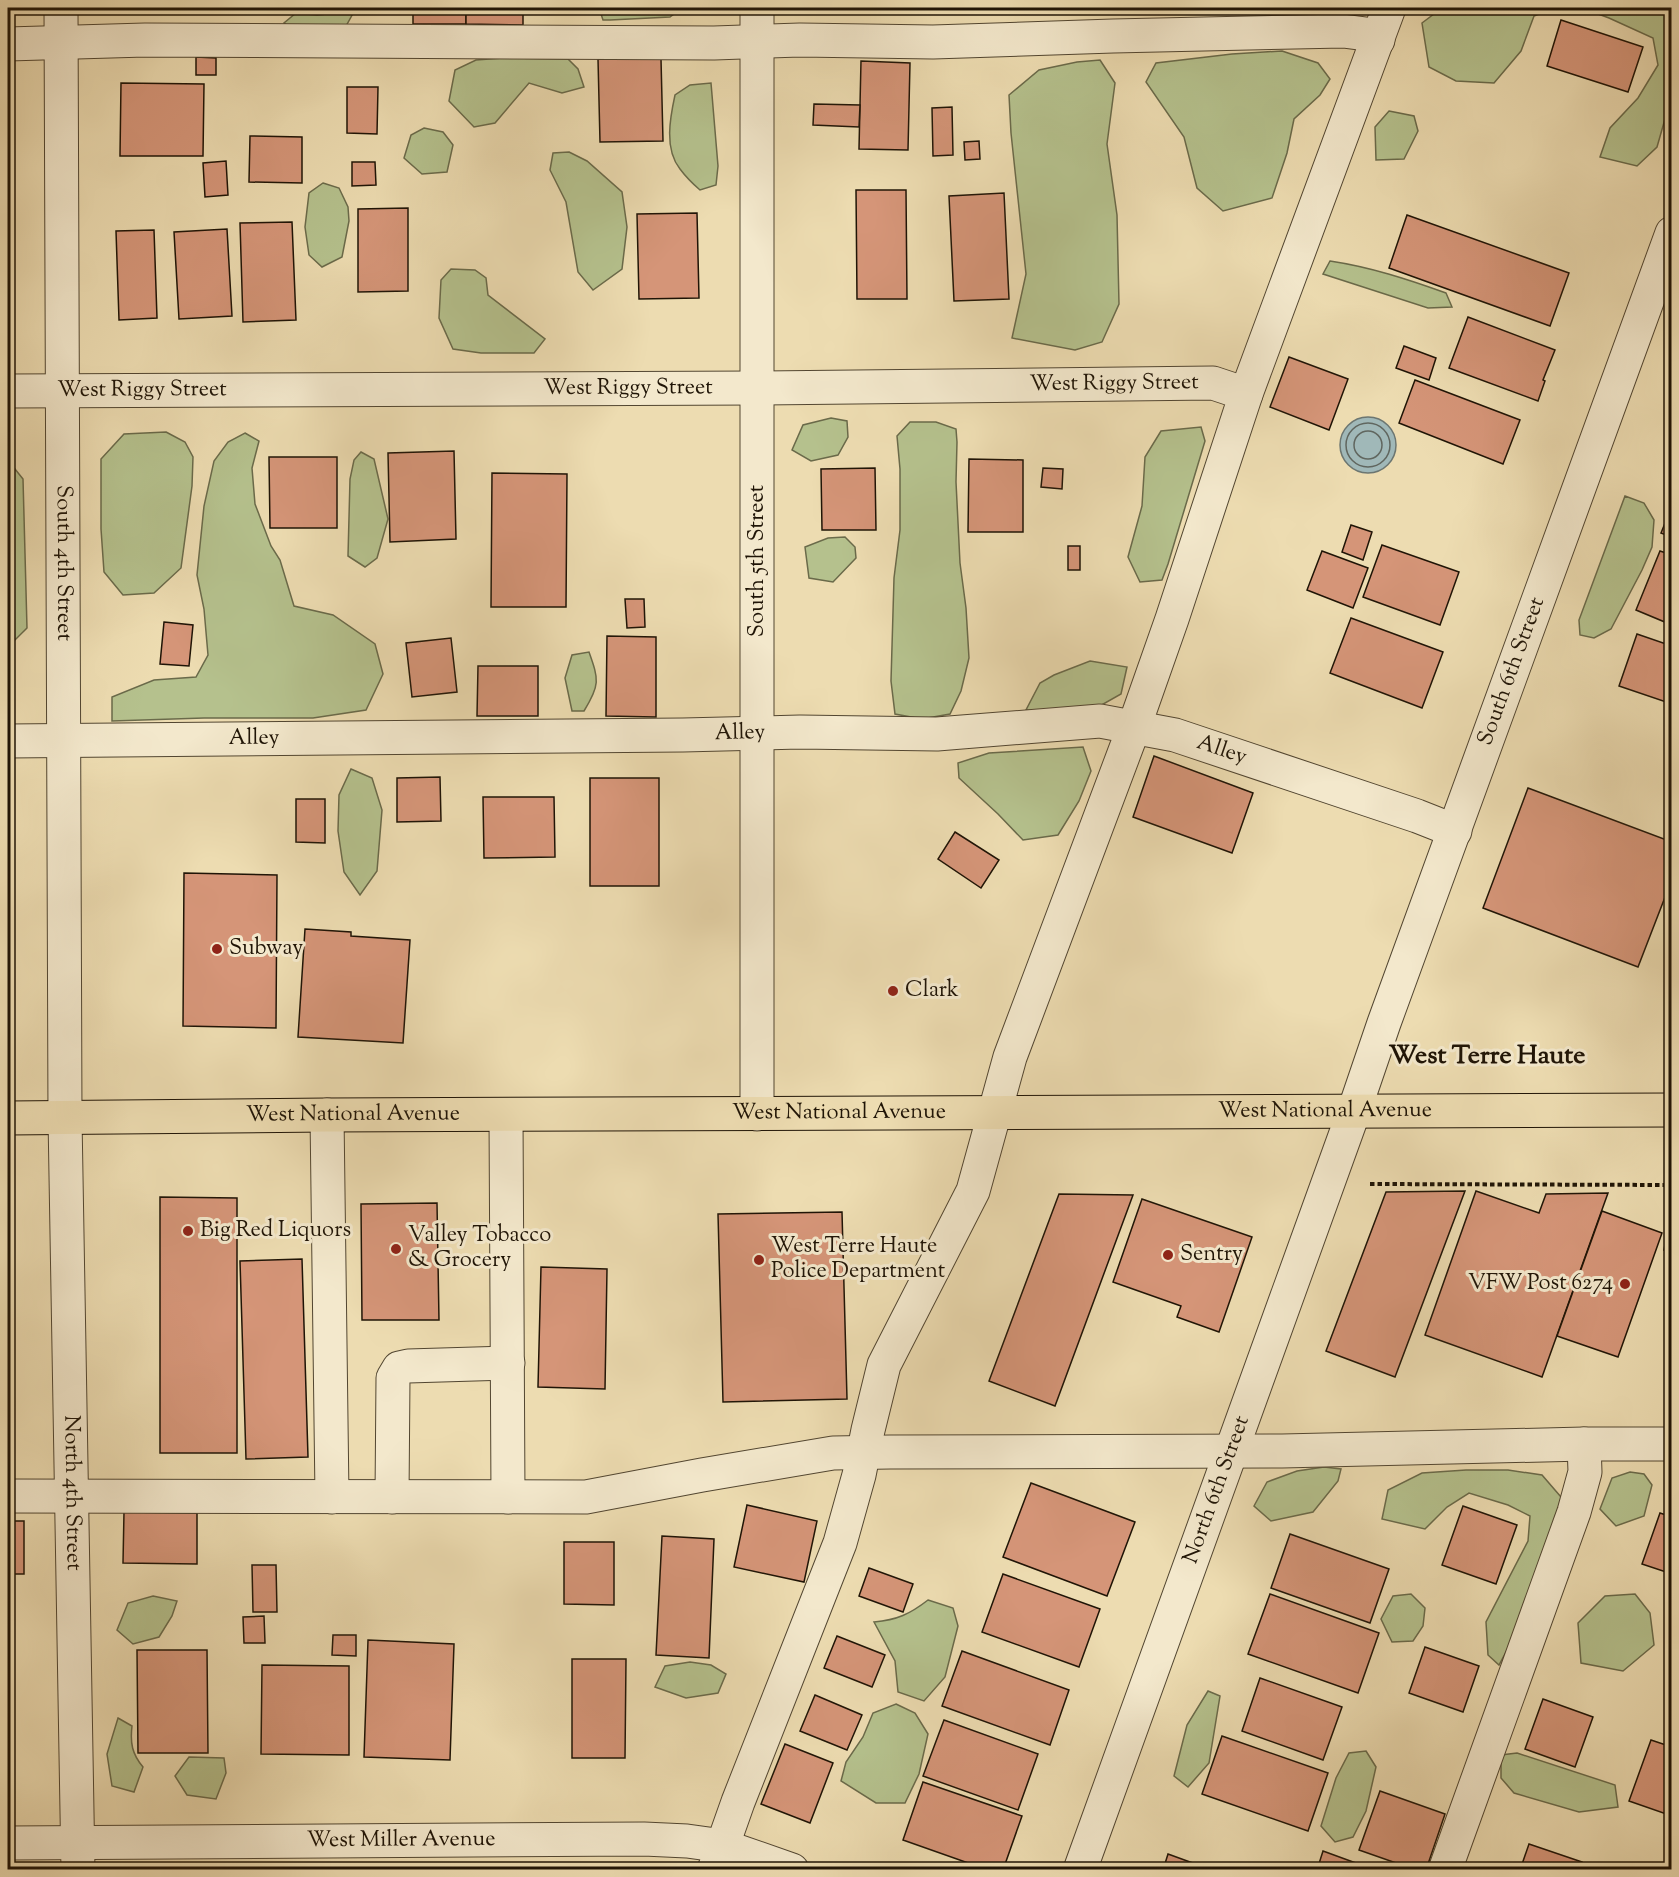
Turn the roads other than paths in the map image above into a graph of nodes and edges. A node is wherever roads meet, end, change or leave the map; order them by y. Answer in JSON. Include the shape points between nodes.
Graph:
{"nodes":[{"id":1,"x":61,"y":8,"type":"edge"},
{"id":2,"x":757,"y":8,"type":"edge"},
{"id":3,"x":1389,"y":8,"type":"edge"},
{"id":4,"x":1378,"y":40,"type":"junction"},
{"id":5,"x":756,"y":41,"type":"junction"},
{"id":6,"x":61,"y":43,"type":"junction"},
{"id":7,"x":8,"y":44,"type":"edge"},
{"id":8,"x":1671,"y":233,"type":"edge"},
{"id":9,"x":757,"y":388,"type":"junction"},
{"id":10,"x":64,"y":390,"type":"junction"},
{"id":11,"x":8,"y":391,"type":"edge"},
{"id":12,"x":1246,"y":394,"type":"junction"},
{"id":13,"x":1134,"y":727,"type":"junction"},
{"id":14,"x":758,"y":734,"type":"junction"},
{"id":15,"x":8,"y":741,"type":"edge"},
{"id":16,"x":64,"y":741,"type":"junction"},
{"id":17,"x":1455,"y":831,"type":"junction"},
{"id":18,"x":1671,"y":1110,"type":"edge"},
{"id":19,"x":1354,"y":1111,"type":"junction"},
{"id":20,"x":994,"y":1113,"type":"junction"},
{"id":21,"x":506,"y":1114,"type":"junction"},
{"id":22,"x":757,"y":1114,"type":"junction"},
{"id":23,"x":327,"y":1115,"type":"junction"},
{"id":24,"x":8,"y":1118,"type":"edge"},
{"id":25,"x":65,"y":1118,"type":"junction"},
{"id":26,"x":507,"y":1363,"type":"junction"},
{"id":27,"x":1584,"y":1444,"type":"junction"},
{"id":28,"x":1671,"y":1444,"type":"edge"},
{"id":29,"x":1230,"y":1451,"type":"junction"},
{"id":30,"x":863,"y":1452,"type":"junction"},
{"id":31,"x":8,"y":1496,"type":"edge"},
{"id":32,"x":72,"y":1496,"type":"junction"},
{"id":33,"x":332,"y":1497,"type":"junction"},
{"id":34,"x":392,"y":1497,"type":"junction"},
{"id":35,"x":508,"y":1497,"type":"junction"},
{"id":36,"x":8,"y":1843,"type":"edge"},
{"id":37,"x":78,"y":1856,"type":"edge"},
{"id":38,"x":718,"y":1858,"type":"edge"},
{"id":39,"x":792,"y":1869,"type":"edge"},
{"id":40,"x":1080,"y":1869,"type":"edge"},
{"id":41,"x":1445,"y":1869,"type":"edge"}],
"edges":[{"from":1,"to":6,"type":"street","name":"South 4th Street"},
{"from":2,"to":5,"type":"street","name":"South 5th Street"},
{"from":3,"to":4,"type":"street"},
{"from":4,"to":5,"type":"street","via":[[1366,34],[1343,32],[933,42]]},
{"from":4,"to":12,"type":"street"},
{"from":5,"to":6,"type":"street"},
{"from":5,"to":9,"type":"street","name":"South 5th Street"},
{"from":6,"to":7,"type":"street"},
{"from":6,"to":10,"type":"street","name":"South 4th Street"},
{"from":8,"to":17,"type":"street","name":"South 6th Street"},
{"from":9,"to":10,"type":"street","name":"West Riggy Street"},
{"from":9,"to":12,"type":"street","name":"West Riggy Street","via":[[1213,383]]},
{"from":9,"to":14,"type":"street","name":"South 5th Street"},
{"from":10,"to":11,"type":"street","name":"West Riggy Street"},
{"from":10,"to":16,"type":"street","name":"South 4th Street"},
{"from":12,"to":13,"type":"street"},
{"from":13,"to":14,"type":"street","name":"Alley","via":[[1100,721],[937,734]]},
{"from":13,"to":17,"type":"street","name":"Alley","via":[[1175,735]]},
{"from":13,"to":20,"type":"street","via":[[1010,1057]]},
{"from":14,"to":16,"type":"street","name":"Alley"},
{"from":14,"to":22,"type":"street","name":"South 5th Street"},
{"from":15,"to":16,"type":"street","name":"Alley"},
{"from":16,"to":25,"type":"street","name":"South 4th Street"},
{"from":17,"to":19,"type":"street","name":"South 6th Street"},
{"from":18,"to":19,"type":"main road","name":"West National Avenue"},
{"from":19,"to":20,"type":"main road","name":"West National Avenue"},
{"from":19,"to":29,"type":"street","name":"North 6th Street"},
{"from":20,"to":22,"type":"main road","name":"West National Avenue"},
{"from":20,"to":30,"type":"street","via":[[973,1191],[884,1365]]},
{"from":21,"to":22,"type":"main road","name":"West National Avenue"},
{"from":21,"to":23,"type":"main road","name":"West National Avenue"},
{"from":21,"to":26,"type":"street"},
{"from":23,"to":25,"type":"main road","name":"West National Avenue"},
{"from":23,"to":33,"type":"street"},
{"from":24,"to":25,"type":"main road","name":"West National Avenue"},
{"from":25,"to":32,"type":"street","name":"North 4th Street"},
{"from":26,"to":34,"type":"street","via":[[399,1368],[393,1378]]},
{"from":26,"to":35,"type":"street"},
{"from":27,"to":28,"type":"street"},
{"from":27,"to":29,"type":"street"},
{"from":27,"to":41,"type":"street","via":[[1585,1472],[1574,1512]]},
{"from":29,"to":30,"type":"street"},
{"from":29,"to":40,"type":"street","name":"North 6th Street"},
{"from":30,"to":35,"type":"street","via":[[833,1453],[586,1497]]},
{"from":30,"to":38,"type":"street","via":[[840,1544]]},
{"from":31,"to":32,"type":"street"},
{"from":32,"to":33,"type":"street"},
{"from":32,"to":37,"type":"street","name":"North 4th Street"},
{"from":33,"to":34,"type":"street"},
{"from":34,"to":35,"type":"street"},
{"from":36,"to":37,"type":"street","name":"West Miller Avenue"},
{"from":37,"to":38,"type":"street","name":"West Miller Avenue","via":[[644,1839],[687,1841]]},
{"from":38,"to":39,"type":"street","name":"West Miller Avenue"}]}
